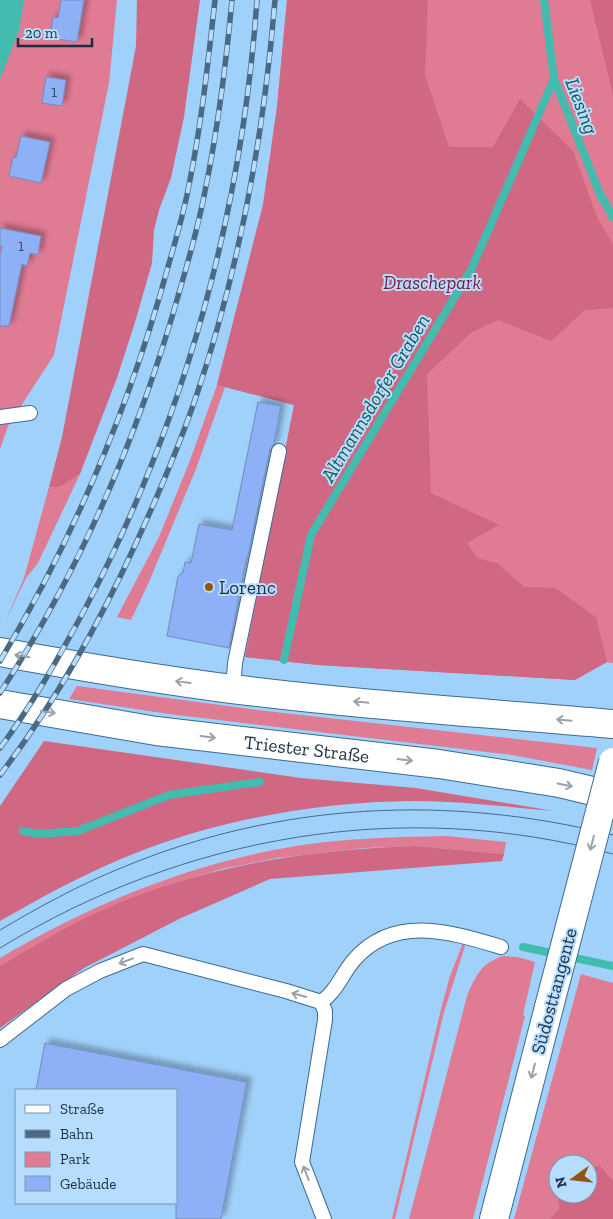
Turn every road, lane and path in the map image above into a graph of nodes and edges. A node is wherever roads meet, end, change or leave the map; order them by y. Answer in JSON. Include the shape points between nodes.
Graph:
{"nodes":[{"id":1,"x":30,"y":413,"type":"dead end"},
{"id":2,"x":0,"y":417,"type":"edge"},
{"id":3,"x":280,"y":451,"type":"dead end"},
{"id":4,"x":0,"y":652,"type":"edge"},
{"id":5,"x":234,"y":689,"type":"junction"},
{"id":6,"x":0,"y":704,"type":"edge"},
{"id":7,"x":613,"y":724,"type":"edge"},
{"id":8,"x":613,"y":762,"type":"edge"},
{"id":9,"x":613,"y":796,"type":"edge"},
{"id":10,"x":500,"y":947,"type":"dead end"},
{"id":11,"x":321,"y":1002,"type":"junction"},
{"id":12,"x":0,"y":1040,"type":"edge"},
{"id":13,"x":324,"y":1219,"type":"edge"},
{"id":14,"x":494,"y":1219,"type":"edge"}],
"edges":[{"from":1,"to":2,"type":"lane"},
{"from":3,"to":5,"type":"lane","via":[[235,663]]},
{"from":5,"to":4,"type":"main road","one_way":true},
{"from":7,"to":5,"type":"main road","one_way":true},
{"from":6,"to":9,"type":"main road","name":"Triester Straße","one_way":true,"via":[[156,731],[438,764],[559,783]]},
{"from":8,"to":14,"type":"main road","name":"Südosttangente","one_way":true,"bridge":true},
{"from":10,"to":11,"type":"lane","via":[[424,930],[396,933],[354,960],[329,997]]},
{"from":11,"to":12,"type":"lane","one_way":true,"via":[[143,954],[100,970],[66,989]]},
{"from":13,"to":11,"type":"lane","one_way":true,"via":[[302,1162],[325,1020]]}]}
